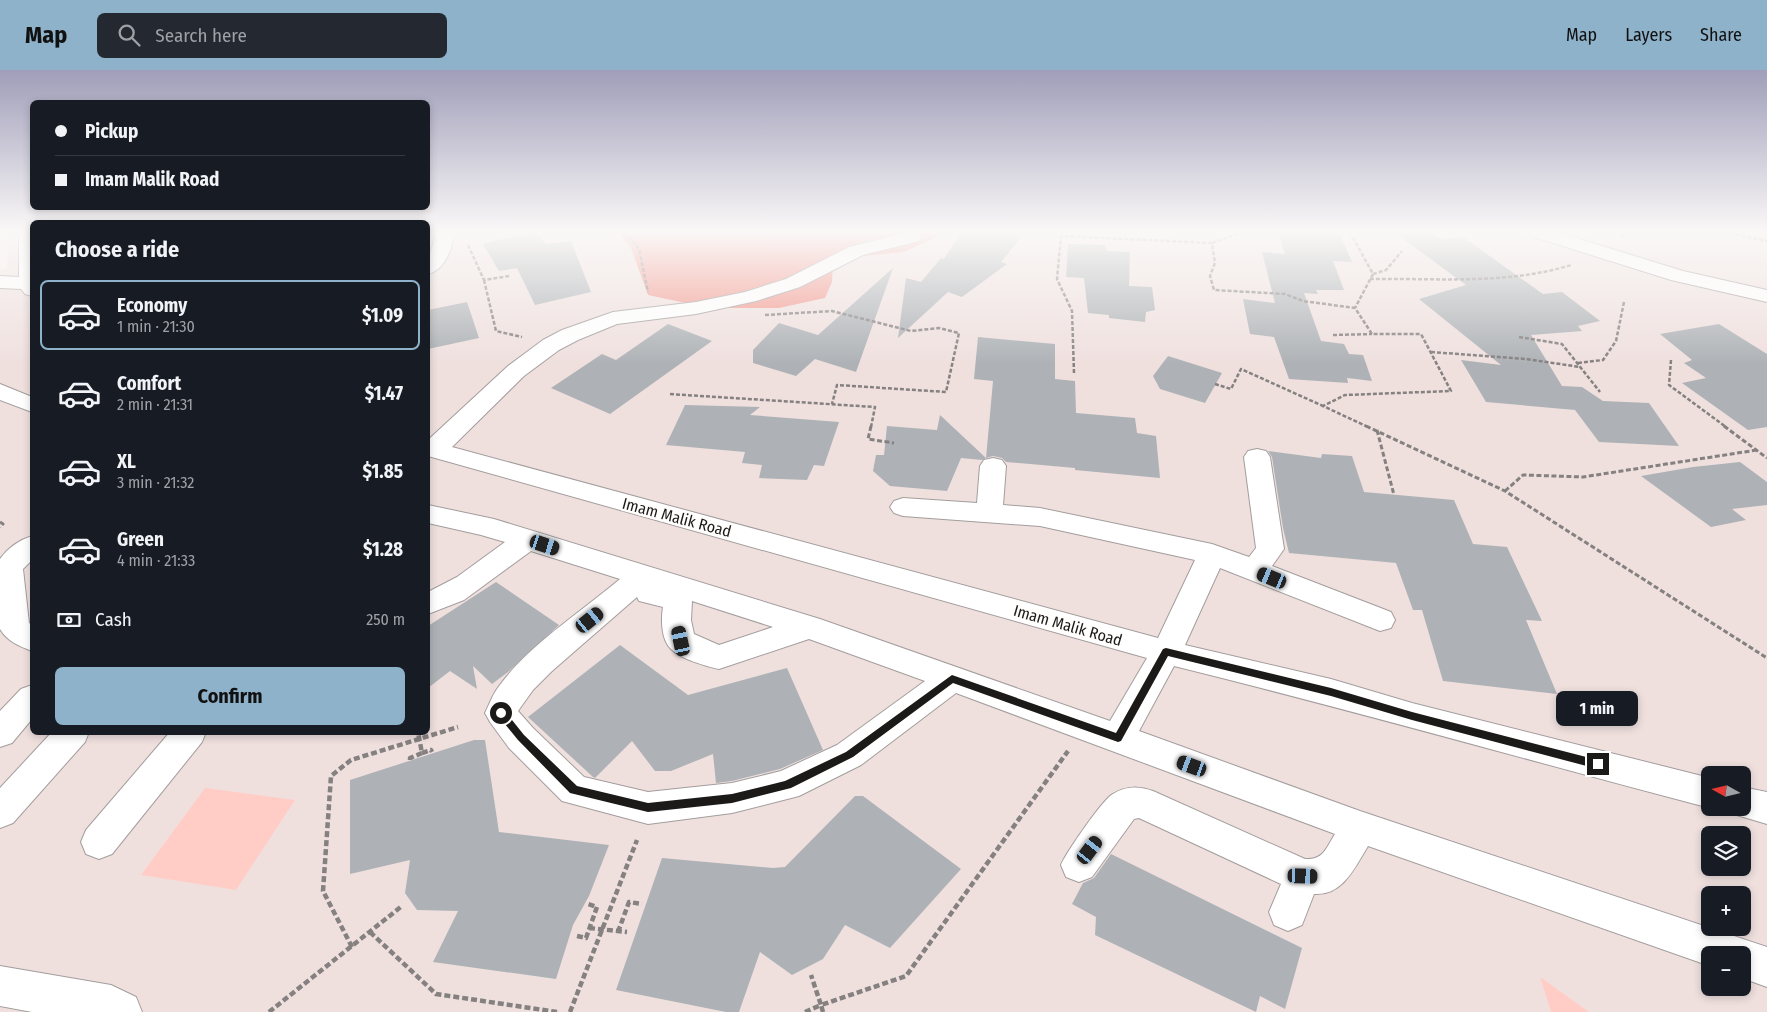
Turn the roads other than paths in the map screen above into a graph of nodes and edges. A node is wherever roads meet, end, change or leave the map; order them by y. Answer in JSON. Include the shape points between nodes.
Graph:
{"nodes":[{"id":1,"x":809,"y":276,"type":"edge"},
{"id":2,"x":1678,"y":276,"type":"edge"},
{"id":3,"x":0,"y":282,"type":"edge"},
{"id":4,"x":30,"y":287,"type":"edge"},
{"id":5,"x":1767,"y":296,"type":"edge"},
{"id":6,"x":0,"y":391,"type":"edge"},
{"id":7,"x":30,"y":404,"type":"edge"},
{"id":8,"x":431,"y":449,"type":"edge"},
{"id":9,"x":1257,"y":457,"type":"dead end"},
{"id":10,"x":994,"y":466,"type":"dead end"},
{"id":11,"x":903,"y":507,"type":"dead end"},
{"id":12,"x":430,"y":514,"type":"edge"},
{"id":13,"x":988,"y":514,"type":"junction"},
{"id":14,"x":528,"y":539,"type":"junction"},
{"id":15,"x":30,"y":548,"type":"edge"},
{"id":16,"x":1212,"y":554,"type":"junction"},
{"id":17,"x":1254,"y":571,"type":"junction"},
{"id":18,"x":631,"y":586,"type":"junction"},
{"id":19,"x":430,"y":602,"type":"edge"},
{"id":20,"x":1380,"y":620,"type":"dead end"},
{"id":21,"x":809,"y":627,"type":"junction"},
{"id":22,"x":30,"y":638,"type":"edge"},
{"id":23,"x":1166,"y":652,"type":"junction"},
{"id":24,"x":952,"y":679,"type":"junction"},
{"id":25,"x":30,"y":700,"type":"edge"},
{"id":26,"x":0,"y":733,"type":"edge"},
{"id":27,"x":70,"y":735,"type":"edge"},
{"id":28,"x":188,"y":735,"type":"edge"},
{"id":29,"x":1118,"y":738,"type":"junction"},
{"id":30,"x":1701,"y":791,"type":"edge"},
{"id":31,"x":1751,"y":804,"type":"edge"},
{"id":32,"x":1767,"y":808,"type":"edge"},
{"id":33,"x":0,"y":812,"type":"edge"},
{"id":34,"x":1360,"y":827,"type":"junction"},
{"id":35,"x":99,"y":842,"type":"dead end"},
{"id":36,"x":1079,"y":865,"type":"dead end"},
{"id":37,"x":1303,"y":876,"type":"junction"},
{"id":38,"x":1288,"y":912,"type":"dead end"},
{"id":39,"x":1708,"y":946,"type":"edge"},
{"id":40,"x":1751,"y":961,"type":"edge"},
{"id":41,"x":1767,"y":967,"type":"edge"},
{"id":42,"x":0,"y":986,"type":"edge"},
{"id":43,"x":122,"y":1012,"type":"edge"}],
"edges":[{"from":1,"to":8,"type":"lane","via":[[749,297],[696,308],[614,318],[551,345],[516,371]]},
{"from":2,"to":5,"type":"lane"},
{"from":3,"to":4,"type":"lane"},
{"from":6,"to":7,"type":"lane"},
{"from":8,"to":23,"type":"lane","name":"Imam Malik Road"},
{"from":9,"to":17,"type":"lane","via":[[1270,549]]},
{"from":10,"to":13,"type":"lane"},
{"from":11,"to":13,"type":"lane"},
{"from":12,"to":14,"type":"lane"},
{"from":13,"to":16,"type":"lane","via":[[1040,517]]},
{"from":14,"to":18,"type":"lane"},
{"from":14,"to":19,"type":"lane","via":[[461,587]]},
{"from":15,"to":22,"type":"lane","via":[[9,568],[15,629]]},
{"from":16,"to":17,"type":"lane"},
{"from":16,"to":23,"type":"lane"},
{"from":17,"to":20,"type":"lane"},
{"from":18,"to":21,"type":"lane"},
{"from":18,"to":21,"type":"lane","via":[[678,602],[676,620],[681,641],[719,657]]},
{"from":18,"to":24,"type":"lane","via":[[546,656],[502,704],[501,713],[521,738],[574,790],[648,808],[732,798],[787,785],[849,754]]},
{"from":21,"to":24,"type":"lane"},
{"from":23,"to":29,"type":"lane"},
{"from":23,"to":30,"type":"lane","name":"Imam Malik Road","via":[[1331,692]]},
{"from":24,"to":29,"type":"lane"},
{"from":25,"to":26,"type":"lane"},
{"from":27,"to":33,"type":"lane"},
{"from":28,"to":35,"type":"lane"},
{"from":29,"to":34,"type":"lane"},
{"from":31,"to":32,"type":"lane"},
{"from":34,"to":37,"type":"lane","via":[[1335,867],[1322,877]]},
{"from":34,"to":39,"type":"lane"},
{"from":36,"to":37,"type":"lane","via":[[1124,806],[1141,802]]},
{"from":37,"to":38,"type":"lane"},
{"from":40,"to":41,"type":"lane"},
{"from":42,"to":43,"type":"lane","via":[[111,1006]]}]}
